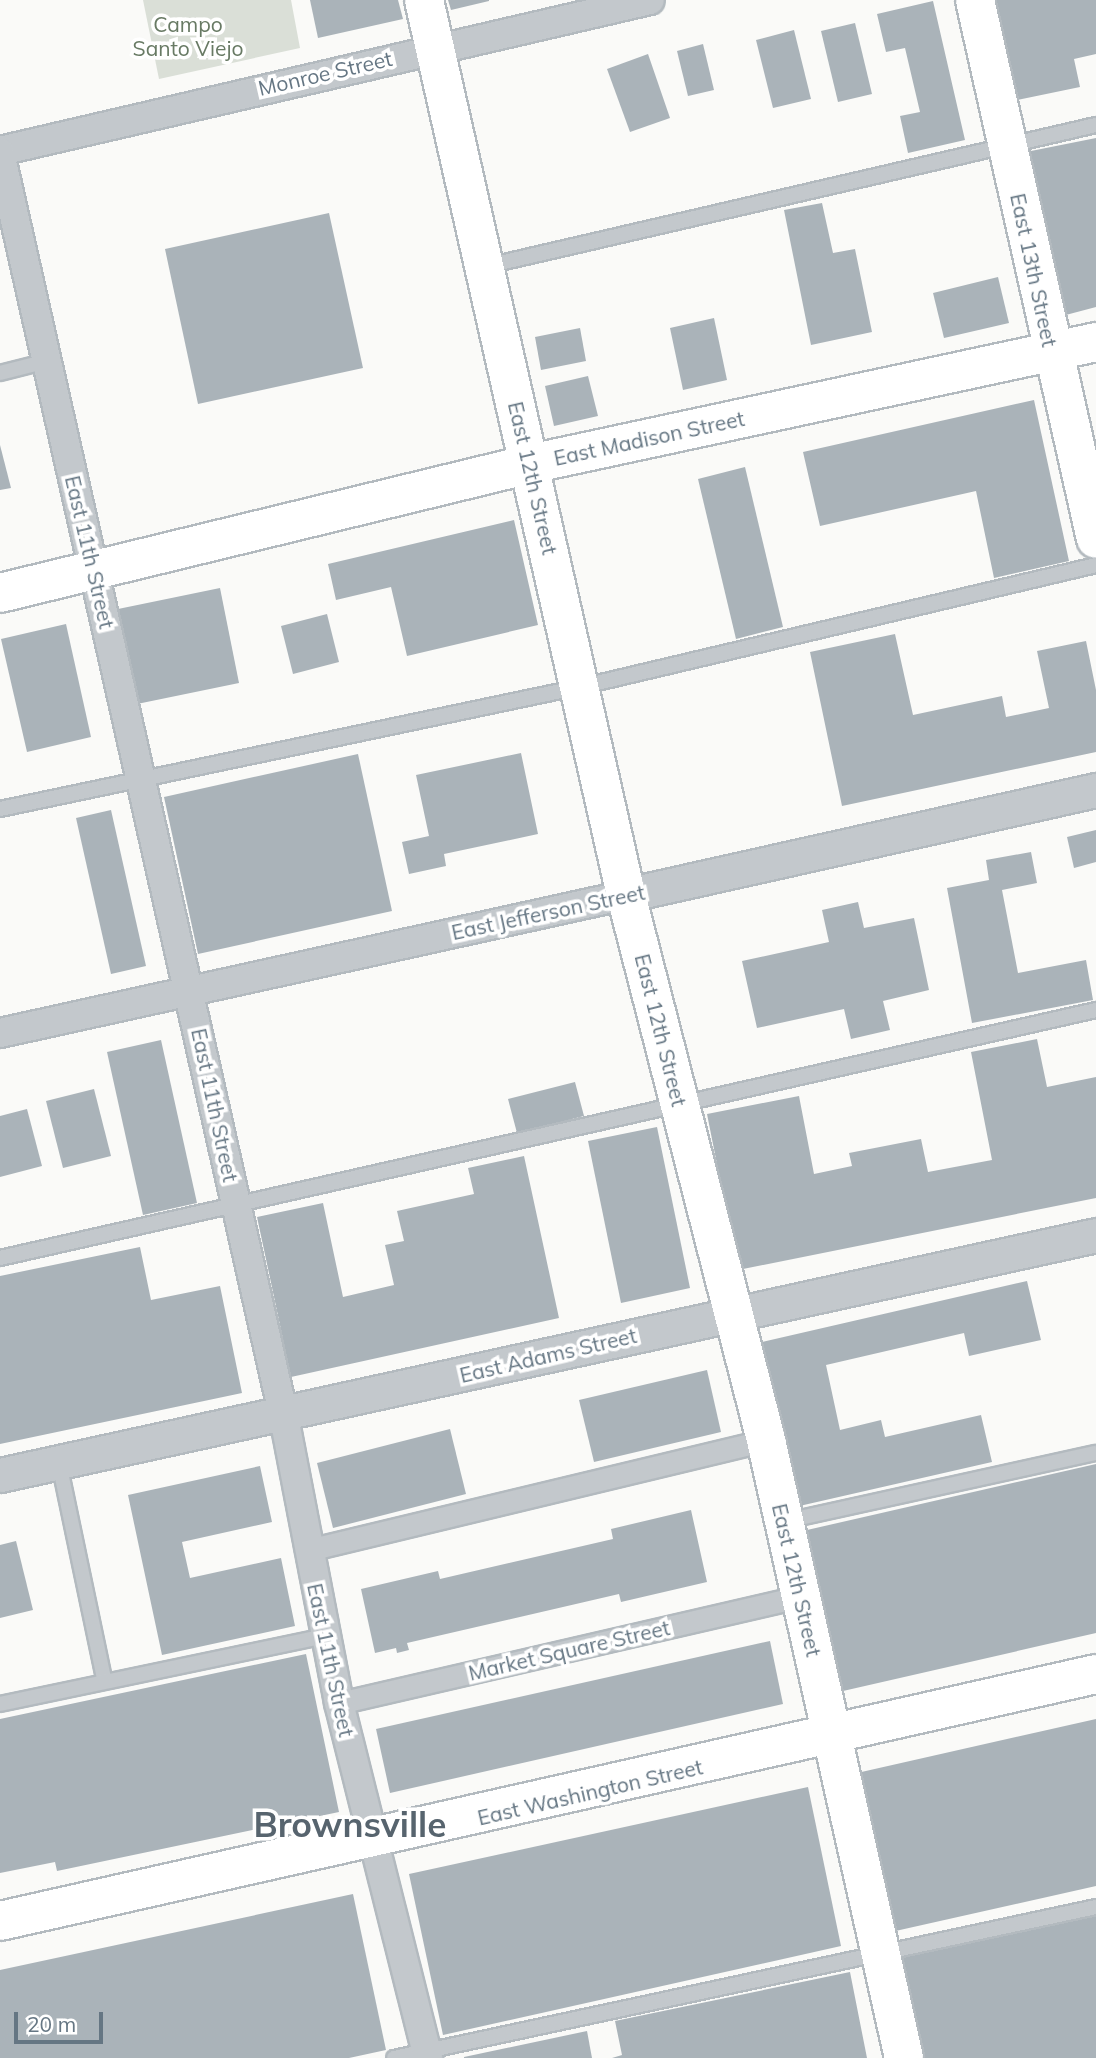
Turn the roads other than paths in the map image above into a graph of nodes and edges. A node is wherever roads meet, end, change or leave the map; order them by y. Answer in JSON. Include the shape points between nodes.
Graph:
{"nodes":[{"id":1,"x":424,"y":0,"type":"edge"},
{"id":2,"x":650,"y":0,"type":"edge"},
{"id":3,"x":975,"y":0,"type":"edge"},
{"id":4,"x":434,"y":47,"type":"junction"},
{"id":5,"x":1096,"y":125,"type":"edge"},
{"id":6,"x":1007,"y":147,"type":"junction"},
{"id":7,"x":0,"y":152,"type":"edge"},
{"id":8,"x":484,"y":266,"type":"junction"},
{"id":9,"x":1096,"y":342,"type":"edge"},
{"id":10,"x":1052,"y":351,"type":"junction"},
{"id":11,"x":47,"y":361,"type":"junction"},
{"id":12,"x":0,"y":373,"type":"edge"},
{"id":13,"x":530,"y":464,"type":"junction"},
{"id":14,"x":1096,"y":539,"type":"edge"},
{"id":15,"x":1096,"y":565,"type":"edge"},
{"id":16,"x":95,"y":573,"type":"junction"},
{"id":17,"x":0,"y":593,"type":"edge"},
{"id":18,"x":579,"y":687,"type":"junction"},
{"id":19,"x":141,"y":775,"type":"junction"},
{"id":20,"x":1096,"y":790,"type":"edge"},
{"id":21,"x":0,"y":809,"type":"edge"},
{"id":22,"x":626,"y":895,"type":"junction"},
{"id":23,"x":190,"y":991,"type":"junction"},
{"id":24,"x":1096,"y":1010,"type":"edge"},
{"id":25,"x":0,"y":1032,"type":"edge"},
{"id":26,"x":679,"y":1102,"type":"junction"},
{"id":27,"x":236,"y":1202,"type":"junction"},
{"id":28,"x":1096,"y":1235,"type":"edge"},
{"id":29,"x":0,"y":1258,"type":"edge"},
{"id":30,"x":732,"y":1312,"type":"junction"},
{"id":31,"x":284,"y":1417,"type":"junction"},
{"id":32,"x":766,"y":1440,"type":"junction"},
{"id":33,"x":1096,"y":1453,"type":"edge"},
{"id":34,"x":60,"y":1463,"type":"junction"},
{"id":35,"x":0,"y":1475,"type":"edge"},
{"id":36,"x":783,"y":1522,"type":"junction"},
{"id":37,"x":308,"y":1550,"type":"junction"},
{"id":38,"x":799,"y":1597,"type":"junction"},
{"id":39,"x":325,"y":1636,"type":"junction"},
{"id":40,"x":1096,"y":1674,"type":"edge"},
{"id":41,"x":104,"y":1679,"type":"junction"},
{"id":42,"x":339,"y":1703,"type":"junction"},
{"id":43,"x":0,"y":1704,"type":"edge"},
{"id":44,"x":834,"y":1736,"type":"junction"},
{"id":45,"x":374,"y":1841,"type":"junction"},
{"id":46,"x":1096,"y":1907,"type":"edge"},
{"id":47,"x":0,"y":1921,"type":"edge"},
{"id":48,"x":882,"y":1957,"type":"junction"},
{"id":49,"x":427,"y":2054,"type":"edge"},
{"id":50,"x":394,"y":2058,"type":"edge"},
{"id":51,"x":904,"y":2058,"type":"edge"}],
"edges":[{"from":1,"to":4,"type":"main road","name":"East 12th Street"},
{"from":2,"to":4,"type":"street","name":"Monroe Street"},
{"from":3,"to":6,"type":"main road","name":"East 13th Street"},
{"from":4,"to":7,"type":"street","name":"Monroe Street"},
{"from":4,"to":8,"type":"main road","name":"East 12th Street"},
{"from":5,"to":6,"type":"lane"},
{"from":6,"to":8,"type":"lane"},
{"from":6,"to":10,"type":"main road","name":"East 13th Street"},
{"from":7,"to":11,"type":"street","name":"East 11th Street"},
{"from":8,"to":13,"type":"main road","name":"East 12th Street"},
{"from":9,"to":10,"type":"main road","name":"East Madison Street"},
{"from":10,"to":13,"type":"main road","name":"East Madison Street"},
{"from":10,"to":14,"type":"main road","name":"East 13th Street"},
{"from":11,"to":12,"type":"lane"},
{"from":11,"to":16,"type":"street","name":"East 11th Street"},
{"from":13,"to":16,"type":"main road","name":"East Madison Street"},
{"from":13,"to":18,"type":"main road","name":"East 12th Street"},
{"from":15,"to":18,"type":"lane"},
{"from":16,"to":17,"type":"main road","name":"East Madison Street"},
{"from":16,"to":19,"type":"street","name":"East 11th Street"},
{"from":18,"to":19,"type":"lane"},
{"from":18,"to":22,"type":"main road","name":"East 12th Street"},
{"from":19,"to":21,"type":"lane"},
{"from":19,"to":23,"type":"street","name":"East 11th Street"},
{"from":20,"to":22,"type":"street","name":"East Jefferson Street"},
{"from":22,"to":23,"type":"street","name":"East Jefferson Street"},
{"from":22,"to":26,"type":"main road","name":"East 12th Street"},
{"from":23,"to":25,"type":"street","name":"East Jefferson Street"},
{"from":23,"to":27,"type":"street","name":"East 11th Street"},
{"from":24,"to":26,"type":"lane"},
{"from":26,"to":27,"type":"lane"},
{"from":26,"to":30,"type":"main road","name":"East 12th Street"},
{"from":27,"to":29,"type":"lane"},
{"from":27,"to":31,"type":"street","name":"East 11th Street"},
{"from":28,"to":30,"type":"street","name":"East Adams Street"},
{"from":30,"to":31,"type":"street","name":"East Adams Street"},
{"from":30,"to":32,"type":"main road","name":"East 12th Street"},
{"from":31,"to":34,"type":"street","name":"East Adams Street"},
{"from":31,"to":37,"type":"street","name":"East 11th Street"},
{"from":32,"to":36,"type":"main road","name":"East 12th Street"},
{"from":32,"to":37,"type":"street"},
{"from":33,"to":36,"type":"lane"},
{"from":34,"to":35,"type":"street","name":"East Adams Street"},
{"from":34,"to":41,"type":"lane"},
{"from":36,"to":38,"type":"main road","name":"East 12th Street"},
{"from":37,"to":39,"type":"street","name":"East 11th Street"},
{"from":38,"to":42,"type":"street","name":"Market Square Street"},
{"from":38,"to":44,"type":"main road","name":"East 12th Street"},
{"from":39,"to":41,"type":"lane"},
{"from":39,"to":42,"type":"street","name":"East 11th Street"},
{"from":40,"to":44,"type":"main road","name":"East Washington Street"},
{"from":41,"to":43,"type":"lane"},
{"from":42,"to":45,"type":"street","name":"East 11th Street"},
{"from":44,"to":45,"type":"main road","name":"East Washington Street"},
{"from":44,"to":48,"type":"main road","name":"East 12th Street"},
{"from":45,"to":47,"type":"main road","name":"East Washington Street"},
{"from":45,"to":49,"type":"street","name":"East 11th Street"},
{"from":46,"to":48,"type":"lane"},
{"from":48,"to":49,"type":"lane"},
{"from":48,"to":51,"type":"main road","name":"East 12th Street"},
{"from":49,"to":50,"type":"lane"}]}
